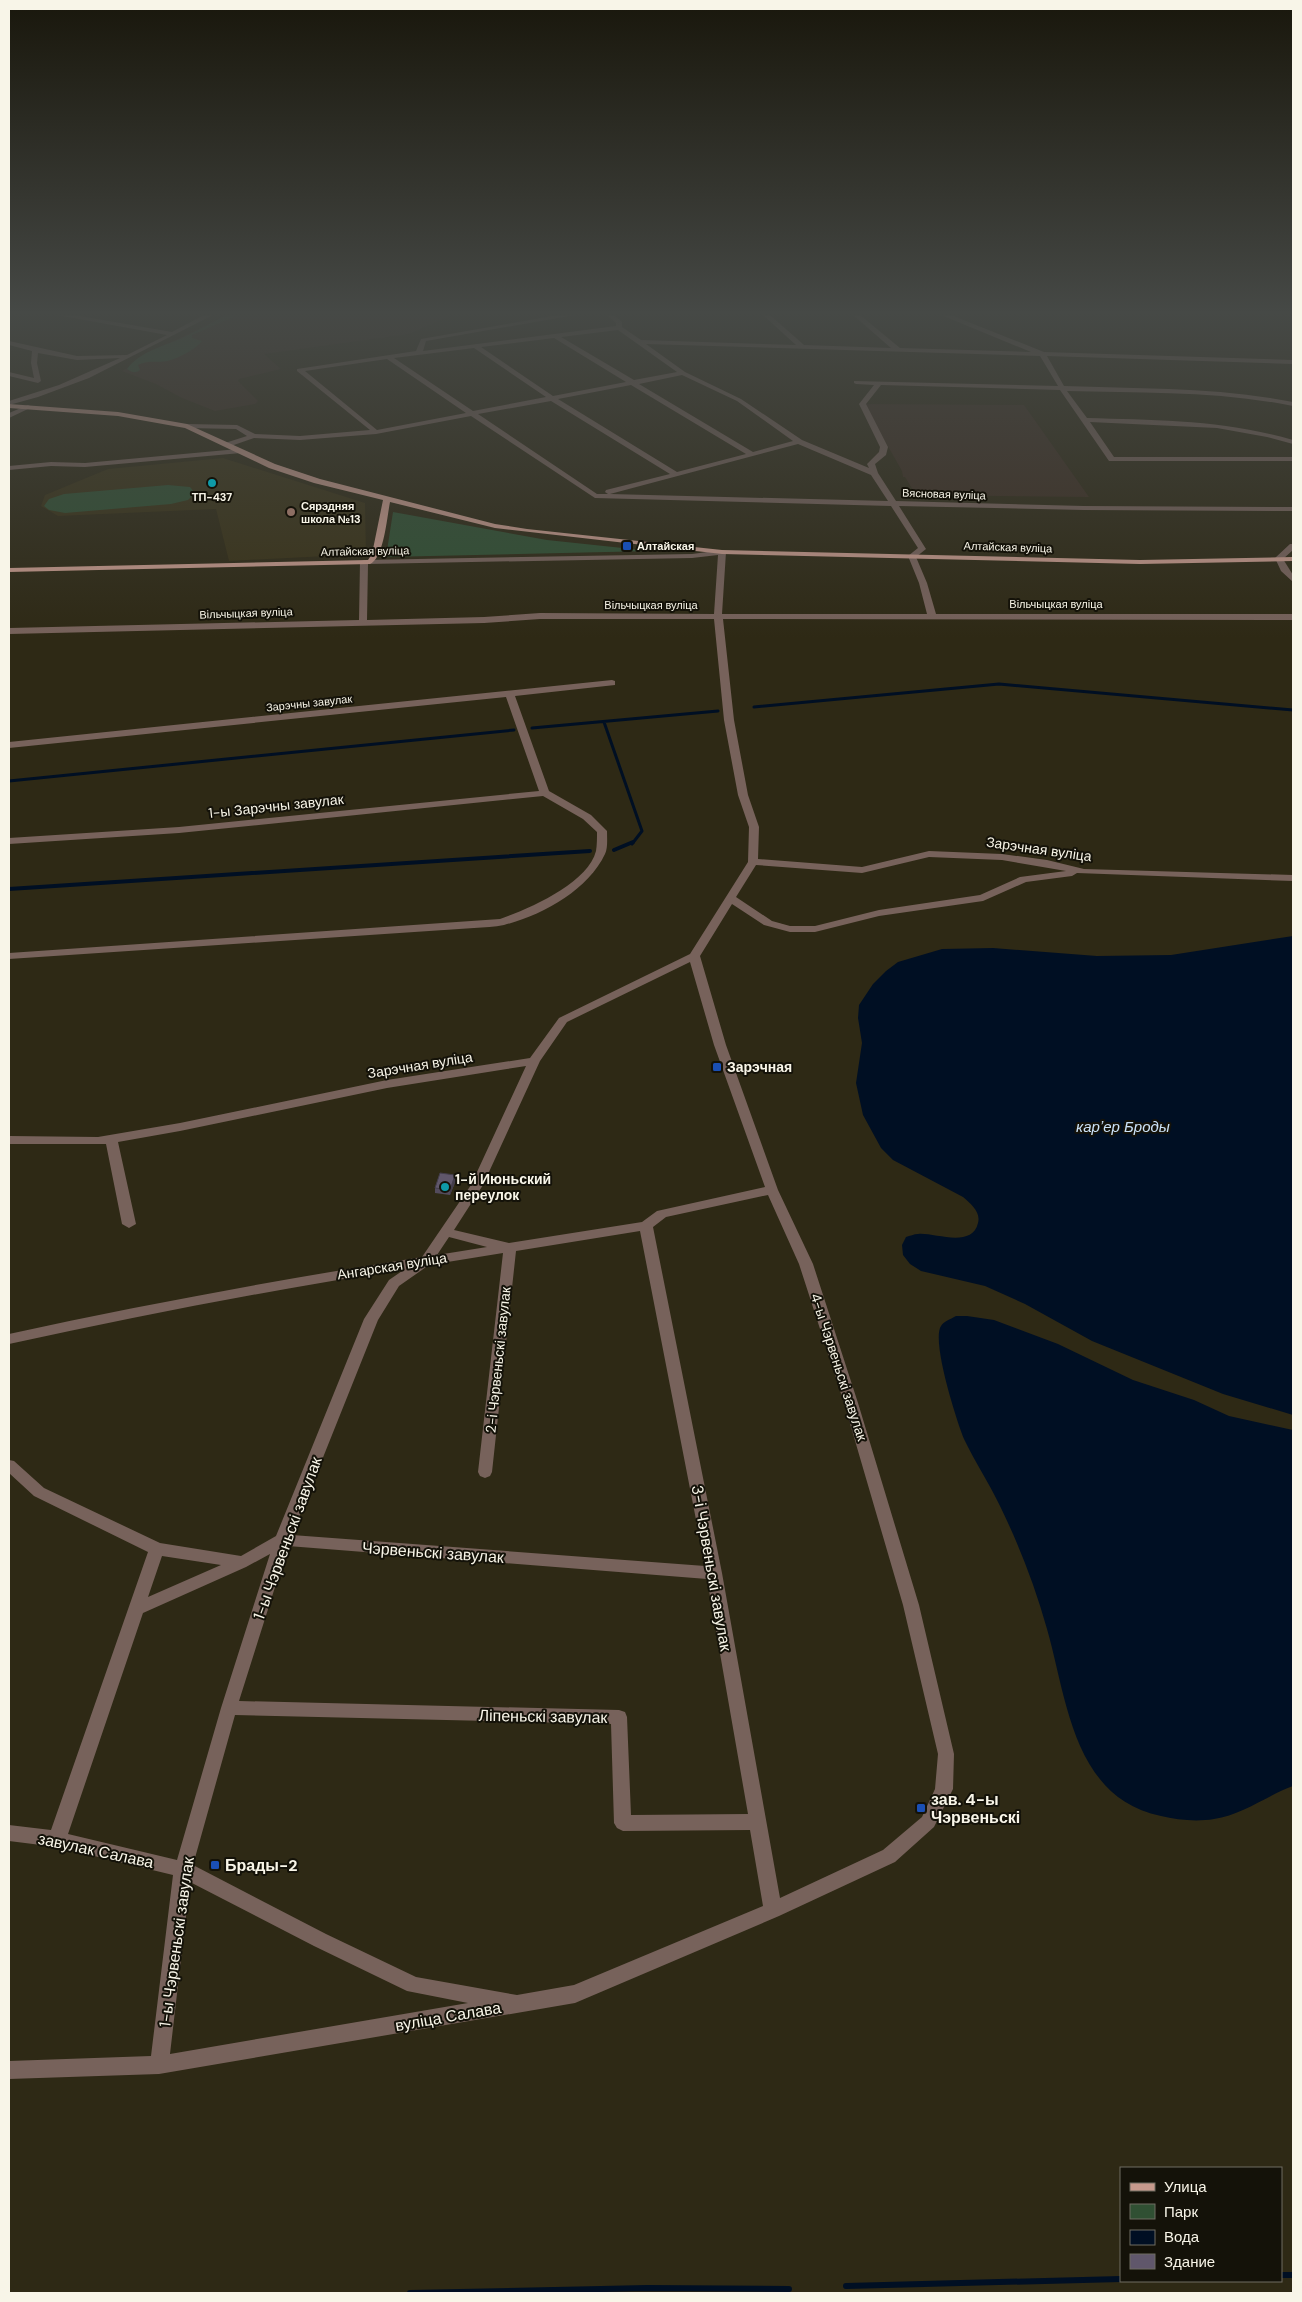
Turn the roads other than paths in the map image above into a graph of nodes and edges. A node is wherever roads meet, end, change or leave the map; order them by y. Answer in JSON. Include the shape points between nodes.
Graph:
{"nodes":[{"id":1,"x":167,"y":422,"type":"edge"},
{"id":2,"x":364,"y":422,"type":"edge"},
{"id":3,"x":428,"y":422,"type":"edge"},
{"id":4,"x":486,"y":422,"type":"edge"},
{"id":5,"x":591,"y":422,"type":"edge"},
{"id":6,"x":698,"y":422,"type":"edge"},
{"id":7,"x":771,"y":422,"type":"edge"},
{"id":8,"x":871,"y":422,"type":"edge"},
{"id":9,"x":1088,"y":422,"type":"edge"},
{"id":10,"x":1162,"y":422,"type":"edge"},
{"id":11,"x":188,"y":426,"type":"junction"},
{"id":12,"x":376,"y":432,"type":"junction"},
{"id":13,"x":254,"y":436,"type":"junction"},
{"id":14,"x":798,"y":442,"type":"junction"},
{"id":15,"x":1293,"y":442,"type":"edge"},
{"id":16,"x":228,"y":445,"type":"junction"},
{"id":17,"x":238,"y":451,"type":"junction"},
{"id":18,"x":752,"y":454,"type":"junction"},
{"id":19,"x":1293,"y":459,"type":"edge"},
{"id":20,"x":9,"y":468,"type":"edge"},
{"id":21,"x":874,"y":473,"type":"junction"},
{"id":22,"x":676,"y":474,"type":"junction"},
{"id":23,"x":595,"y":496,"type":"junction"},
{"id":24,"x":387,"y":500,"type":"junction"},
{"id":25,"x":894,"y":504,"type":"junction"},
{"id":26,"x":1293,"y":509,"type":"edge"},
{"id":27,"x":1293,"y":546,"type":"edge"},
{"id":28,"x":722,"y":552,"type":"junction"},
{"id":29,"x":912,"y":556,"type":"junction"},
{"id":30,"x":1279,"y":558,"type":"junction"},
{"id":31,"x":1293,"y":558,"type":"edge"},
{"id":32,"x":367,"y":562,"type":"junction"},
{"id":33,"x":9,"y":570,"type":"edge"},
{"id":34,"x":1293,"y":580,"type":"edge"},
{"id":35,"x":932,"y":615,"type":"junction"},
{"id":36,"x":718,"y":616,"type":"junction"},
{"id":37,"x":1293,"y":617,"type":"edge"},
{"id":38,"x":363,"y":621,"type":"junction"},
{"id":39,"x":9,"y":631,"type":"edge"},
{"id":40,"x":612,"y":684,"type":"dead end"},
{"id":41,"x":510,"y":694,"type":"junction"},
{"id":42,"x":9,"y":744,"type":"edge"},
{"id":43,"x":545,"y":793,"type":"junction"},
{"id":44,"x":9,"y":841,"type":"edge"},
{"id":45,"x":753,"y":862,"type":"junction"},
{"id":46,"x":1084,"y":872,"type":"junction"},
{"id":47,"x":1293,"y":878,"type":"edge"},
{"id":48,"x":731,"y":898,"type":"junction"},
{"id":49,"x":9,"y":956,"type":"edge"},
{"id":50,"x":694,"y":956,"type":"junction"},
{"id":51,"x":534,"y":1061,"type":"junction"},
{"id":52,"x":111,"y":1139,"type":"junction"},
{"id":53,"x":9,"y":1140,"type":"edge"},
{"id":54,"x":772,"y":1190,"type":"junction"},
{"id":55,"x":129,"y":1224,"type":"dead end"},
{"id":56,"x":646,"y":1226,"type":"junction"},
{"id":57,"x":446,"y":1232,"type":"junction"},
{"id":58,"x":510,"y":1248,"type":"junction"},
{"id":59,"x":427,"y":1260,"type":"junction"},
{"id":60,"x":9,"y":1339,"type":"edge"},
{"id":61,"x":9,"y":1465,"type":"edge"},
{"id":62,"x":485,"y":1472,"type":"dead end"},
{"id":63,"x":282,"y":1540,"type":"junction"},
{"id":64,"x":157,"y":1549,"type":"junction"},
{"id":65,"x":243,"y":1562,"type":"junction"},
{"id":66,"x":714,"y":1573,"type":"junction"},
{"id":67,"x":136,"y":1609,"type":"junction"},
{"id":68,"x":229,"y":1708,"type":"junction"},
{"id":69,"x":756,"y":1822,"type":"junction"},
{"id":70,"x":9,"y":1832,"type":"edge"},
{"id":71,"x":57,"y":1839,"type":"junction"},
{"id":72,"x":183,"y":1869,"type":"junction"},
{"id":73,"x":773,"y":1910,"type":"junction"},
{"id":74,"x":522,"y":2004,"type":"junction"},
{"id":75,"x":159,"y":2065,"type":"junction"},
{"id":76,"x":9,"y":2070,"type":"edge"}],
"edges":[{"from":1,"to":11,"type":"main road","name":"Алтайская вуліца"},
{"from":2,"to":12,"type":"street"},
{"from":3,"to":12,"type":"street"},
{"from":4,"to":23,"type":"street"},
{"from":5,"to":22,"type":"street"},
{"from":6,"to":18,"type":"street"},
{"from":7,"to":14,"type":"street"},
{"from":8,"to":21,"type":"street","via":[[884,447],[871,464]]},
{"from":9,"to":19,"type":"street","via":[[1112,458]]},
{"from":10,"to":15,"type":"street","via":[[1216,426]]},
{"from":11,"to":13,"type":"street","via":[[237,427]]},
{"from":11,"to":16,"type":"main road","name":"Алтайская вуліца"},
{"from":12,"to":13,"type":"street","via":[[300,438]]},
{"from":13,"to":16,"type":"street"},
{"from":14,"to":18,"type":"street"},
{"from":14,"to":21,"type":"street"},
{"from":16,"to":17,"type":"main road","name":"Алтайская вуліца"},
{"from":17,"to":20,"type":"street","name":"Алтайская вуліца","via":[[85,465]]},
{"from":17,"to":24,"type":"main road","name":"Алтайская вуліца","via":[[272,466]]},
{"from":18,"to":22,"type":"street"},
{"from":21,"to":25,"type":"street"},
{"from":22,"to":23,"type":"street"},
{"from":23,"to":25,"type":"street","name":"Вясновая вуліца"},
{"from":24,"to":28,"type":"main road","name":"Алтайская вуліца","via":[[527,531]]},
{"from":24,"to":32,"type":"main road","via":[[376,554]]},
{"from":25,"to":26,"type":"street","name":"Вясновая вуліца"},
{"from":25,"to":29,"type":"street","via":[[922,549]]},
{"from":27,"to":30,"type":"street"},
{"from":28,"to":29,"type":"main road","name":"Алтайская вуліца"},
{"from":28,"to":32,"type":"street","name":"Алтайская вуліца","via":[[692,556]]},
{"from":28,"to":36,"type":"street"},
{"from":29,"to":30,"type":"main road","name":"Алтайская вуліца","via":[[1140,562]]},
{"from":29,"to":35,"type":"street"},
{"from":30,"to":31,"type":"main road","name":"Алтайская вуліца"},
{"from":30,"to":34,"type":"street"},
{"from":32,"to":33,"type":"main road","name":"Алтайская вуліца"},
{"from":32,"to":38,"type":"street"},
{"from":35,"to":36,"type":"street","name":"Вільчыцкая вуліца"},
{"from":35,"to":37,"type":"street","name":"Вільчыцкая вуліца"},
{"from":36,"to":38,"type":"street","name":"Вільчыцкая вуліца","via":[[540,616]]},
{"from":36,"to":45,"type":"street","via":[[729,720],[743,795],[754,827]]},
{"from":38,"to":39,"type":"street","name":"Вільчыцкая вуліца"},
{"from":40,"to":41,"type":"street","name":"Зарэчны завулак"},
{"from":41,"to":42,"type":"street","name":"Зарэчны завулак"},
{"from":41,"to":43,"type":"street"},
{"from":43,"to":44,"type":"street","name":"1-ы Зарэчны завулак","via":[[179,830]]},
{"from":43,"to":49,"type":"street","via":[[587,817],[602,830],[601,852],[585,877],[548,903],[502,922]]},
{"from":45,"to":46,"type":"street","name":"Зарэчная вуліца","via":[[862,870],[938,854],[1002,856]]},
{"from":45,"to":48,"type":"street"},
{"from":46,"to":47,"type":"street","name":"Зарэчная вуліца"},
{"from":46,"to":48,"type":"street","via":[[1024,879],[983,898],[958,904],[879,914],[815,929],[790,929],[768,924]]},
{"from":48,"to":50,"type":"street"},
{"from":50,"to":51,"type":"street","via":[[563,1020]]},
{"from":50,"to":54,"type":"street","name":"4-ы Чэрвеньскі завулак","via":[[720,1045]]},
{"from":51,"to":52,"type":"street","name":"Зарэчная вуліца","via":[[387,1084]]},
{"from":51,"to":57,"type":"street","name":"1-ы Чэрвеньскі завулак","via":[[477,1185]]},
{"from":52,"to":53,"type":"street","name":"Зарэчная вуліца"},
{"from":52,"to":55,"type":"street"},
{"from":54,"to":56,"type":"street","name":"Ангарская вуліца","via":[[662,1214]]},
{"from":54,"to":73,"type":"street","name":"4-ы Чэрвеньскі завулак","via":[[809,1273],[851,1403],[911,1605],[946,1754],[944,1789],[928,1822],[889,1856]]},
{"from":56,"to":58,"type":"street","name":"Ангарская вуліца"},
{"from":56,"to":66,"type":"street","name":"3-і Чэрвеньскі завулак"},
{"from":57,"to":58,"type":"street"},
{"from":57,"to":59,"type":"street","name":"1-ы Чэрвеньскі завулак"},
{"from":58,"to":59,"type":"street","name":"Ангарская вуліца"},
{"from":58,"to":62,"type":"street","name":"2-і Чэрвеньскі завулак"},
{"from":59,"to":60,"type":"street","name":"Ангарская вуліца","via":[[138,1311]]},
{"from":59,"to":63,"type":"street","name":"1-ы Чэрвеньскі завулак","via":[[394,1283],[371,1319]]},
{"from":61,"to":64,"type":"street","via":[[39,1492]]},
{"from":63,"to":65,"type":"street"},
{"from":63,"to":66,"type":"street","name":"Чэрвеньскі завулак"},
{"from":63,"to":68,"type":"street","name":"1-ы Чэрвеньскі завулак"},
{"from":64,"to":65,"type":"street"},
{"from":64,"to":67,"type":"street"},
{"from":65,"to":67,"type":"street"},
{"from":66,"to":69,"type":"street","name":"3-і Чэрвеньскі завулак"},
{"from":67,"to":71,"type":"street"},
{"from":68,"to":69,"type":"street","name":"Ліпеньскі завулак","via":[[618,1718],[623,1823]]},
{"from":68,"to":72,"type":"street","name":"1-ы Чэрвеньскі завулак"},
{"from":69,"to":73,"type":"street","name":"3-і Чэрвеньскі завулак"},
{"from":70,"to":71,"type":"street","name":"завулак Салава"},
{"from":71,"to":72,"type":"street","name":"завулак Салава"},
{"from":72,"to":74,"type":"street","name":"вуліца Салава","via":[[414,1985]]},
{"from":72,"to":75,"type":"street","name":"1-ы Чэрвеньскі завулак"},
{"from":73,"to":74,"type":"street","via":[[575,1994]]},
{"from":74,"to":75,"type":"street","name":"вуліца Салава"},
{"from":75,"to":76,"type":"street","name":"вуліца Салава"}]}
